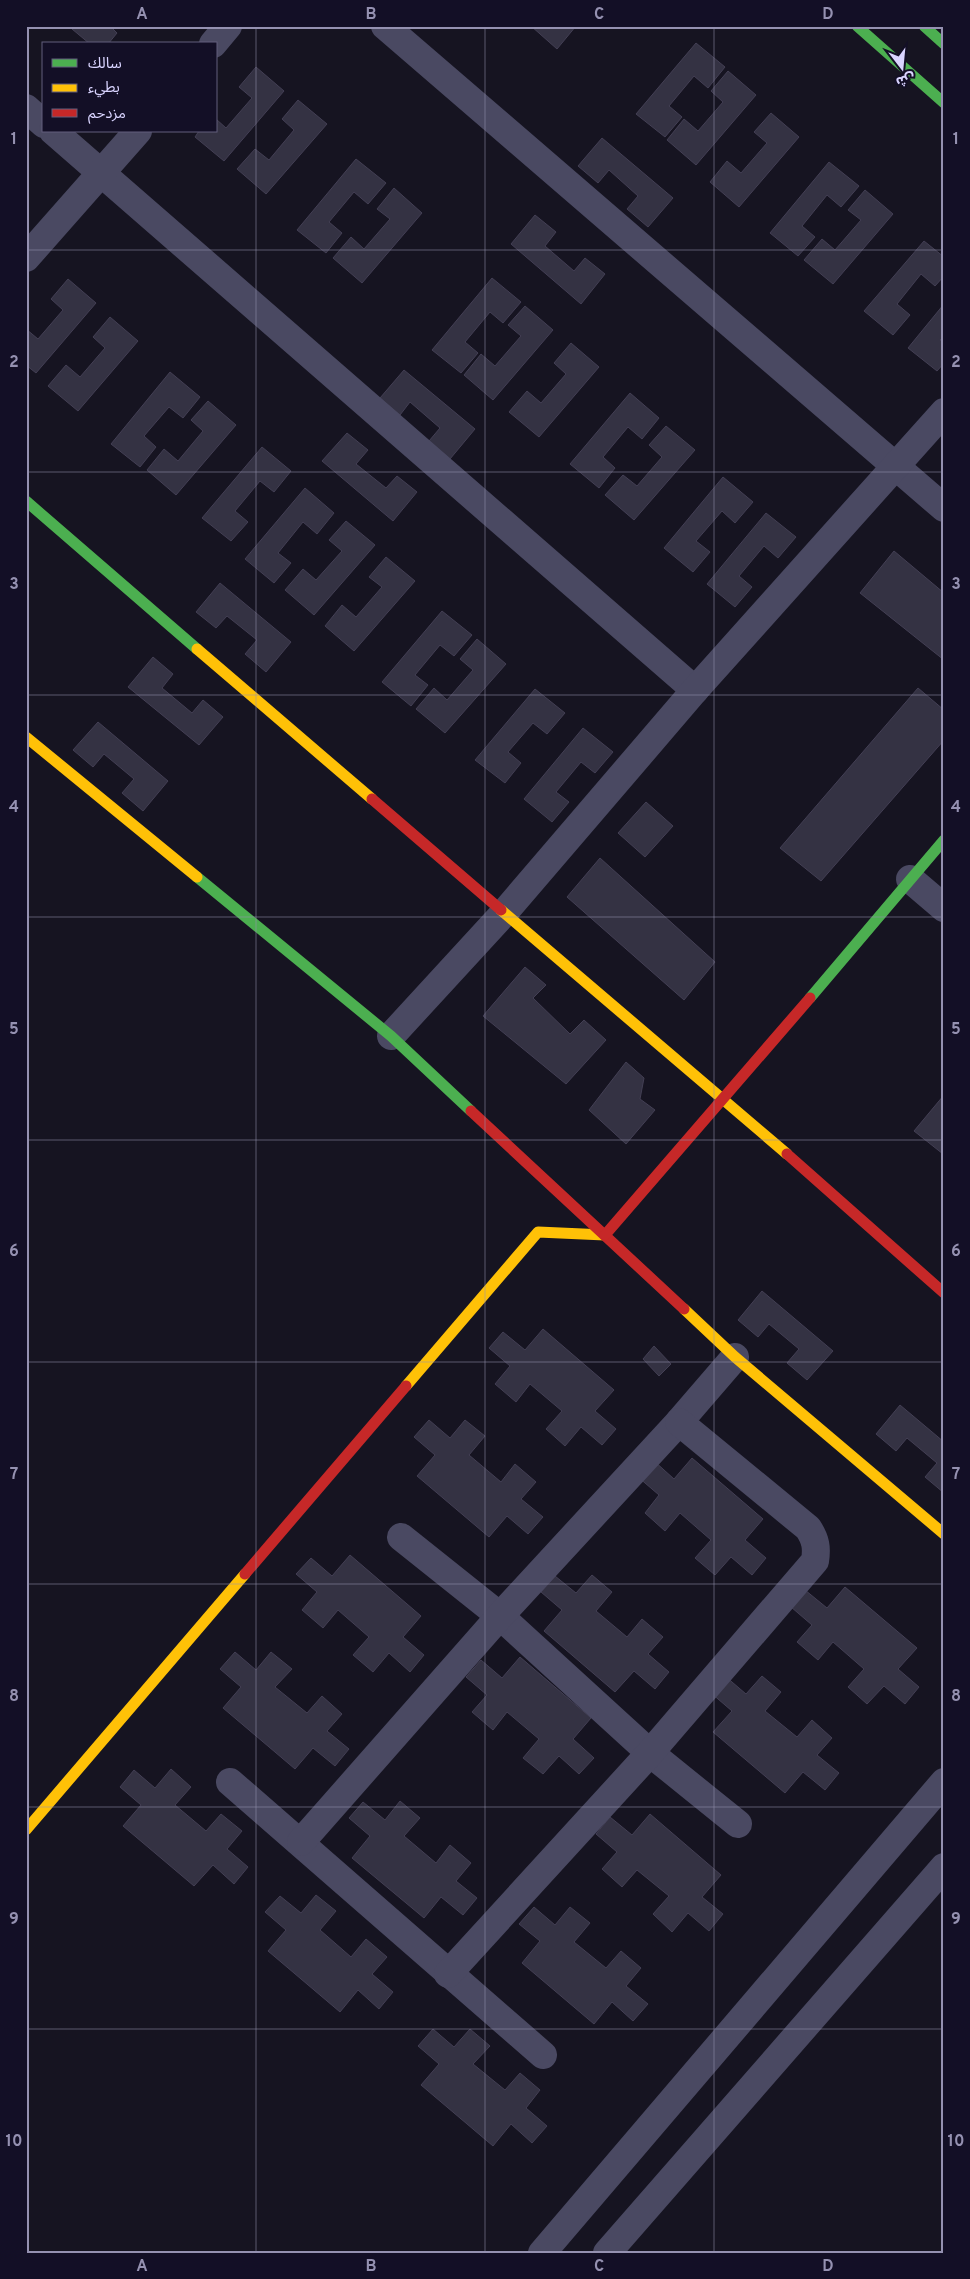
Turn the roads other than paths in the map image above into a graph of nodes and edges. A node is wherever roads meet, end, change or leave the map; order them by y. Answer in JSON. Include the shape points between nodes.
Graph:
{"nodes":[{"id":1,"x":228,"y":26,"type":"edge"},
{"id":2,"x":385,"y":26,"type":"edge"},
{"id":3,"x":857,"y":26,"type":"edge"},
{"id":4,"x":924,"y":26,"type":"edge"},
{"id":5,"x":215,"y":42,"type":"edge"},
{"id":6,"x":944,"y":44,"type":"edge"},
{"id":7,"x":944,"y":103,"type":"edge"},
{"id":8,"x":26,"y":108,"type":"edge"},
{"id":9,"x":42,"y":122,"type":"edge"},
{"id":10,"x":53,"y":132,"type":"edge"},
{"id":11,"x":137,"y":132,"type":"edge"},
{"id":12,"x":101,"y":174,"type":"junction"},
{"id":13,"x":26,"y":258,"type":"edge"},
{"id":14,"x":944,"y":412,"type":"edge"},
{"id":15,"x":895,"y":468,"type":"junction"},
{"id":16,"x":26,"y":501,"type":"edge"},
{"id":17,"x":944,"y":508,"type":"edge"},
{"id":18,"x":695,"y":690,"type":"junction"},
{"id":19,"x":26,"y":737,"type":"edge"},
{"id":20,"x":944,"y":840,"type":"edge"},
{"id":21,"x":910,"y":879,"type":"junction"},
{"id":22,"x":944,"y":908,"type":"edge"},
{"id":23,"x":504,"y":913,"type":"junction"},
{"id":24,"x":391,"y":1036,"type":"junction"},
{"id":25,"x":724,"y":1099,"type":"junction"},
{"id":26,"x":606,"y":1235,"type":"junction"},
{"id":27,"x":944,"y":1293,"type":"edge"},
{"id":28,"x":735,"y":1357,"type":"junction"},
{"id":29,"x":679,"y":1422,"type":"junction"},
{"id":30,"x":944,"y":1534,"type":"edge"},
{"id":31,"x":400,"y":1537,"type":"dead end"},
{"id":32,"x":500,"y":1616,"type":"junction"},
{"id":33,"x":650,"y":1753,"type":"junction"},
{"id":34,"x":230,"y":1782,"type":"dead end"},
{"id":35,"x":944,"y":1782,"type":"edge"},
{"id":36,"x":738,"y":1824,"type":"dead end"},
{"id":37,"x":26,"y":1830,"type":"edge"},
{"id":38,"x":301,"y":1842,"type":"junction"},
{"id":39,"x":944,"y":1866,"type":"edge"},
{"id":40,"x":448,"y":1974,"type":"junction"},
{"id":41,"x":543,"y":2055,"type":"dead end"},
{"id":42,"x":542,"y":2253,"type":"edge"},
{"id":43,"x":608,"y":2253,"type":"edge"}],
"edges":[{"from":1,"to":5,"type":"street"},
{"from":2,"to":15,"type":"street"},
{"from":3,"to":7,"type":"street"},
{"from":4,"to":6,"type":"street"},
{"from":8,"to":9,"type":"street"},
{"from":10,"to":12,"type":"street"},
{"from":11,"to":12,"type":"street"},
{"from":12,"to":13,"type":"street"},
{"from":12,"to":18,"type":"street"},
{"from":14,"to":15,"type":"street"},
{"from":15,"to":17,"type":"street"},
{"from":15,"to":18,"type":"street"},
{"from":16,"to":23,"type":"street"},
{"from":18,"to":23,"type":"street"},
{"from":19,"to":24,"type":"street"},
{"from":20,"to":21,"type":"street"},
{"from":21,"to":22,"type":"street"},
{"from":21,"to":25,"type":"street"},
{"from":23,"to":24,"type":"street"},
{"from":23,"to":25,"type":"street"},
{"from":24,"to":26,"type":"street"},
{"from":25,"to":26,"type":"street"},
{"from":25,"to":27,"type":"street"},
{"from":26,"to":28,"type":"street"},
{"from":26,"to":37,"type":"street","via":[[538,1232]]},
{"from":28,"to":29,"type":"street"},
{"from":28,"to":30,"type":"street"},
{"from":29,"to":32,"type":"street"},
{"from":29,"to":33,"type":"street","via":[[808,1528],[817,1549],[815,1561]]},
{"from":31,"to":32,"type":"street"},
{"from":32,"to":33,"type":"street"},
{"from":32,"to":38,"type":"street"},
{"from":33,"to":36,"type":"street"},
{"from":33,"to":40,"type":"street"},
{"from":34,"to":38,"type":"street"},
{"from":35,"to":42,"type":"street"},
{"from":38,"to":40,"type":"street"},
{"from":39,"to":43,"type":"street"},
{"from":40,"to":41,"type":"street"}]}
